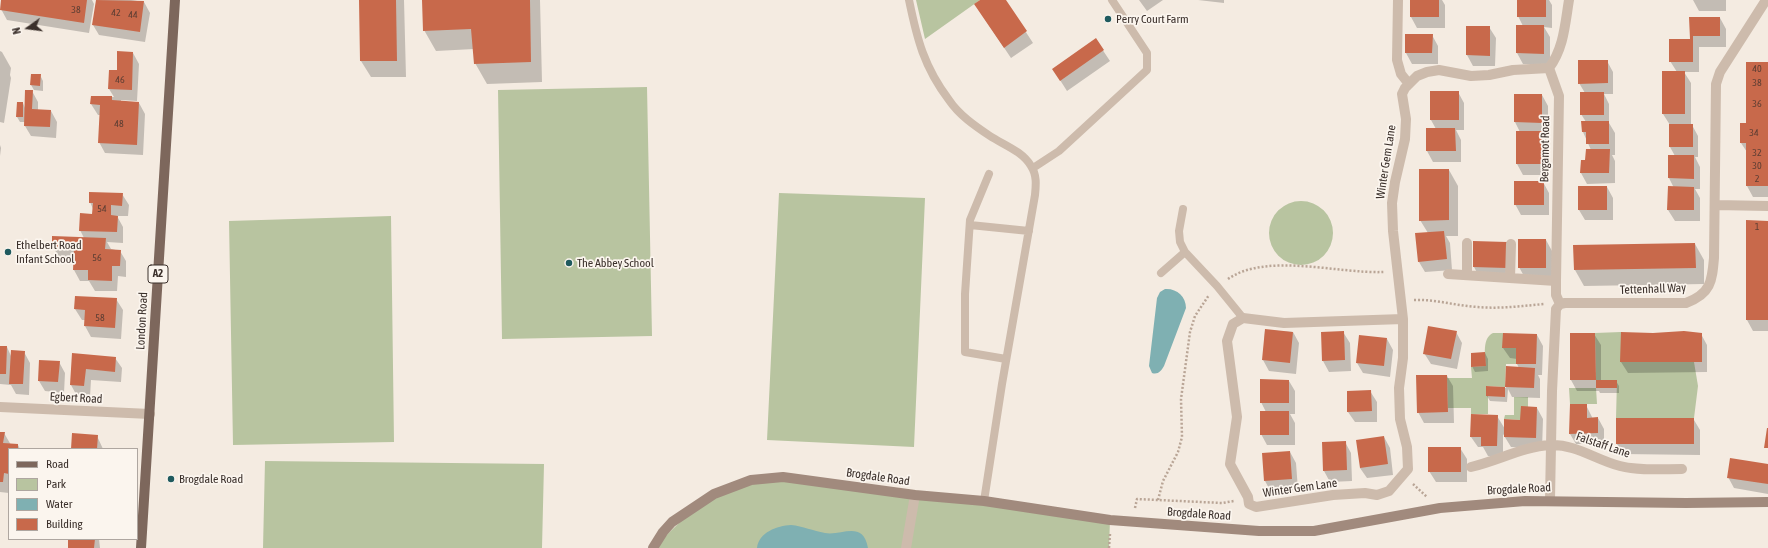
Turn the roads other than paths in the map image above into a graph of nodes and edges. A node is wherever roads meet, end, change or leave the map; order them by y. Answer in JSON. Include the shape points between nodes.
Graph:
{"nodes":[{"id":1,"x":175,"y":0,"type":"edge"},
{"id":2,"x":909,"y":0,"type":"edge"},
{"id":3,"x":1112,"y":0,"type":"edge"},
{"id":4,"x":1398,"y":0,"type":"edge"},
{"id":5,"x":1569,"y":0,"type":"edge"},
{"id":6,"x":1766,"y":0,"type":"edge"},
{"id":7,"x":1549,"y":68,"type":"junction"},
{"id":8,"x":1409,"y":84,"type":"junction"},
{"id":9,"x":1033,"y":168,"type":"junction"},
{"id":10,"x":988,"y":174,"type":"dead end"},
{"id":11,"x":1716,"y":205,"type":"junction"},
{"id":12,"x":1768,"y":206,"type":"edge"},
{"id":13,"x":1183,"y":209,"type":"dead end"},
{"id":14,"x":970,"y":225,"type":"junction"},
{"id":15,"x":1029,"y":231,"type":"junction"},
{"id":16,"x":1467,"y":243,"type":"dead end"},
{"id":17,"x":1511,"y":244,"type":"dead end"},
{"id":18,"x":1185,"y":252,"type":"junction"},
{"id":19,"x":1161,"y":273,"type":"dead end"},
{"id":20,"x":1448,"y":274,"type":"dead end"},
{"id":21,"x":1467,"y":276,"type":"junction"},
{"id":22,"x":1510,"y":278,"type":"junction"},
{"id":23,"x":1556,"y":281,"type":"junction"},
{"id":24,"x":1559,"y":305,"type":"junction"},
{"id":25,"x":1243,"y":318,"type":"junction"},
{"id":26,"x":1403,"y":319,"type":"junction"},
{"id":27,"x":1006,"y":358,"type":"junction"},
{"id":28,"x":0,"y":407,"type":"edge"},
{"id":29,"x":150,"y":414,"type":"junction"},
{"id":30,"x":1550,"y":445,"type":"junction"},
{"id":31,"x":1471,"y":468,"type":"dead end"},
{"id":32,"x":1682,"y":469,"type":"dead end"},
{"id":33,"x":915,"y":495,"type":"junction"},
{"id":34,"x":1550,"y":500,"type":"junction"},
{"id":35,"x":984,"y":502,"type":"junction"},
{"id":36,"x":1768,"y":502,"type":"edge"},
{"id":37,"x":142,"y":548,"type":"edge"},
{"id":38,"x":653,"y":548,"type":"edge"},
{"id":39,"x":906,"y":548,"type":"edge"}],
"edges":[{"from":1,"to":29,"type":"main road","name":"London Road","number":"A2"},
{"from":2,"to":9,"type":"lane","via":[[918,44],[932,78],[968,120],[1020,154]]},
{"from":3,"to":9,"type":"lane","via":[[1148,53],[1147,70],[1059,151]]},
{"from":4,"to":8,"type":"street","via":[[1397,60],[1401,74]]},
{"from":5,"to":7,"type":"street","via":[[1563,40],[1557,58]]},
{"from":6,"to":11,"type":"street","name":"Tettenhall Way","via":[[1720,72],[1716,84]]},
{"from":7,"to":8,"type":"street","via":[[1471,76],[1438,70],[1422,74]]},
{"from":7,"to":23,"type":"street","name":"Bergamot Road","via":[[1559,96]]},
{"from":8,"to":26,"type":"street","name":"Winter Gem Lane","via":[[1402,94],[1406,119],[1405,139],[1392,203]]},
{"from":9,"to":15,"type":"lane","via":[[1036,183]]},
{"from":10,"to":14,"type":"lane"},
{"from":11,"to":12,"type":"street"},
{"from":11,"to":24,"type":"street","name":"Tettenhall Way","via":[[1712,278],[1709,287],[1700,296],[1679,304]]},
{"from":13,"to":18,"type":"lane","via":[[1179,231],[1180,242]]},
{"from":14,"to":15,"type":"lane"},
{"from":14,"to":27,"type":"lane","via":[[965,294],[965,352]]},
{"from":15,"to":27,"type":"lane"},
{"from":16,"to":21,"type":"street"},
{"from":17,"to":22,"type":"street"},
{"from":18,"to":19,"type":"lane"},
{"from":18,"to":25,"type":"lane"},
{"from":20,"to":21,"type":"street"},
{"from":21,"to":22,"type":"street"},
{"from":22,"to":23,"type":"street"},
{"from":23,"to":24,"type":"street","name":"Bergamot Road"},
{"from":24,"to":30,"type":"street","via":[[1555,321]]},
{"from":25,"to":26,"type":"street","via":[[1284,323]]},
{"from":25,"to":26,"type":"street","name":"Winter Gem Lane","via":[[1233,324],[1227,341],[1237,412],[1230,464],[1248,497],[1249,504],[1256,507],[1333,495],[1377,495],[1389,491],[1404,476],[1409,458],[1400,419],[1399,396],[1403,358]]},
{"from":27,"to":35,"type":"lane"},
{"from":28,"to":29,"type":"street","name":"Egbert Road"},
{"from":29,"to":37,"type":"main road","name":"London Road","number":"A2"},
{"from":30,"to":31,"type":"street","name":"Falstaff Lane","via":[[1528,448]]},
{"from":30,"to":32,"type":"street","name":"Falstaff Lane","via":[[1572,447],[1622,467]]},
{"from":30,"to":34,"type":"street"},
{"from":33,"to":35,"type":"street","name":"Brogdale Road"},
{"from":33,"to":38,"type":"street","name":"Brogdale Road","via":[[803,479],[751,480],[714,494],[686,511],[672,522]]},
{"from":33,"to":39,"type":"street"},
{"from":34,"to":35,"type":"street","name":"Brogdale Road","via":[[1440,508],[1297,532],[1134,522]]},
{"from":34,"to":36,"type":"street","name":"Brogdale Road"}]}
